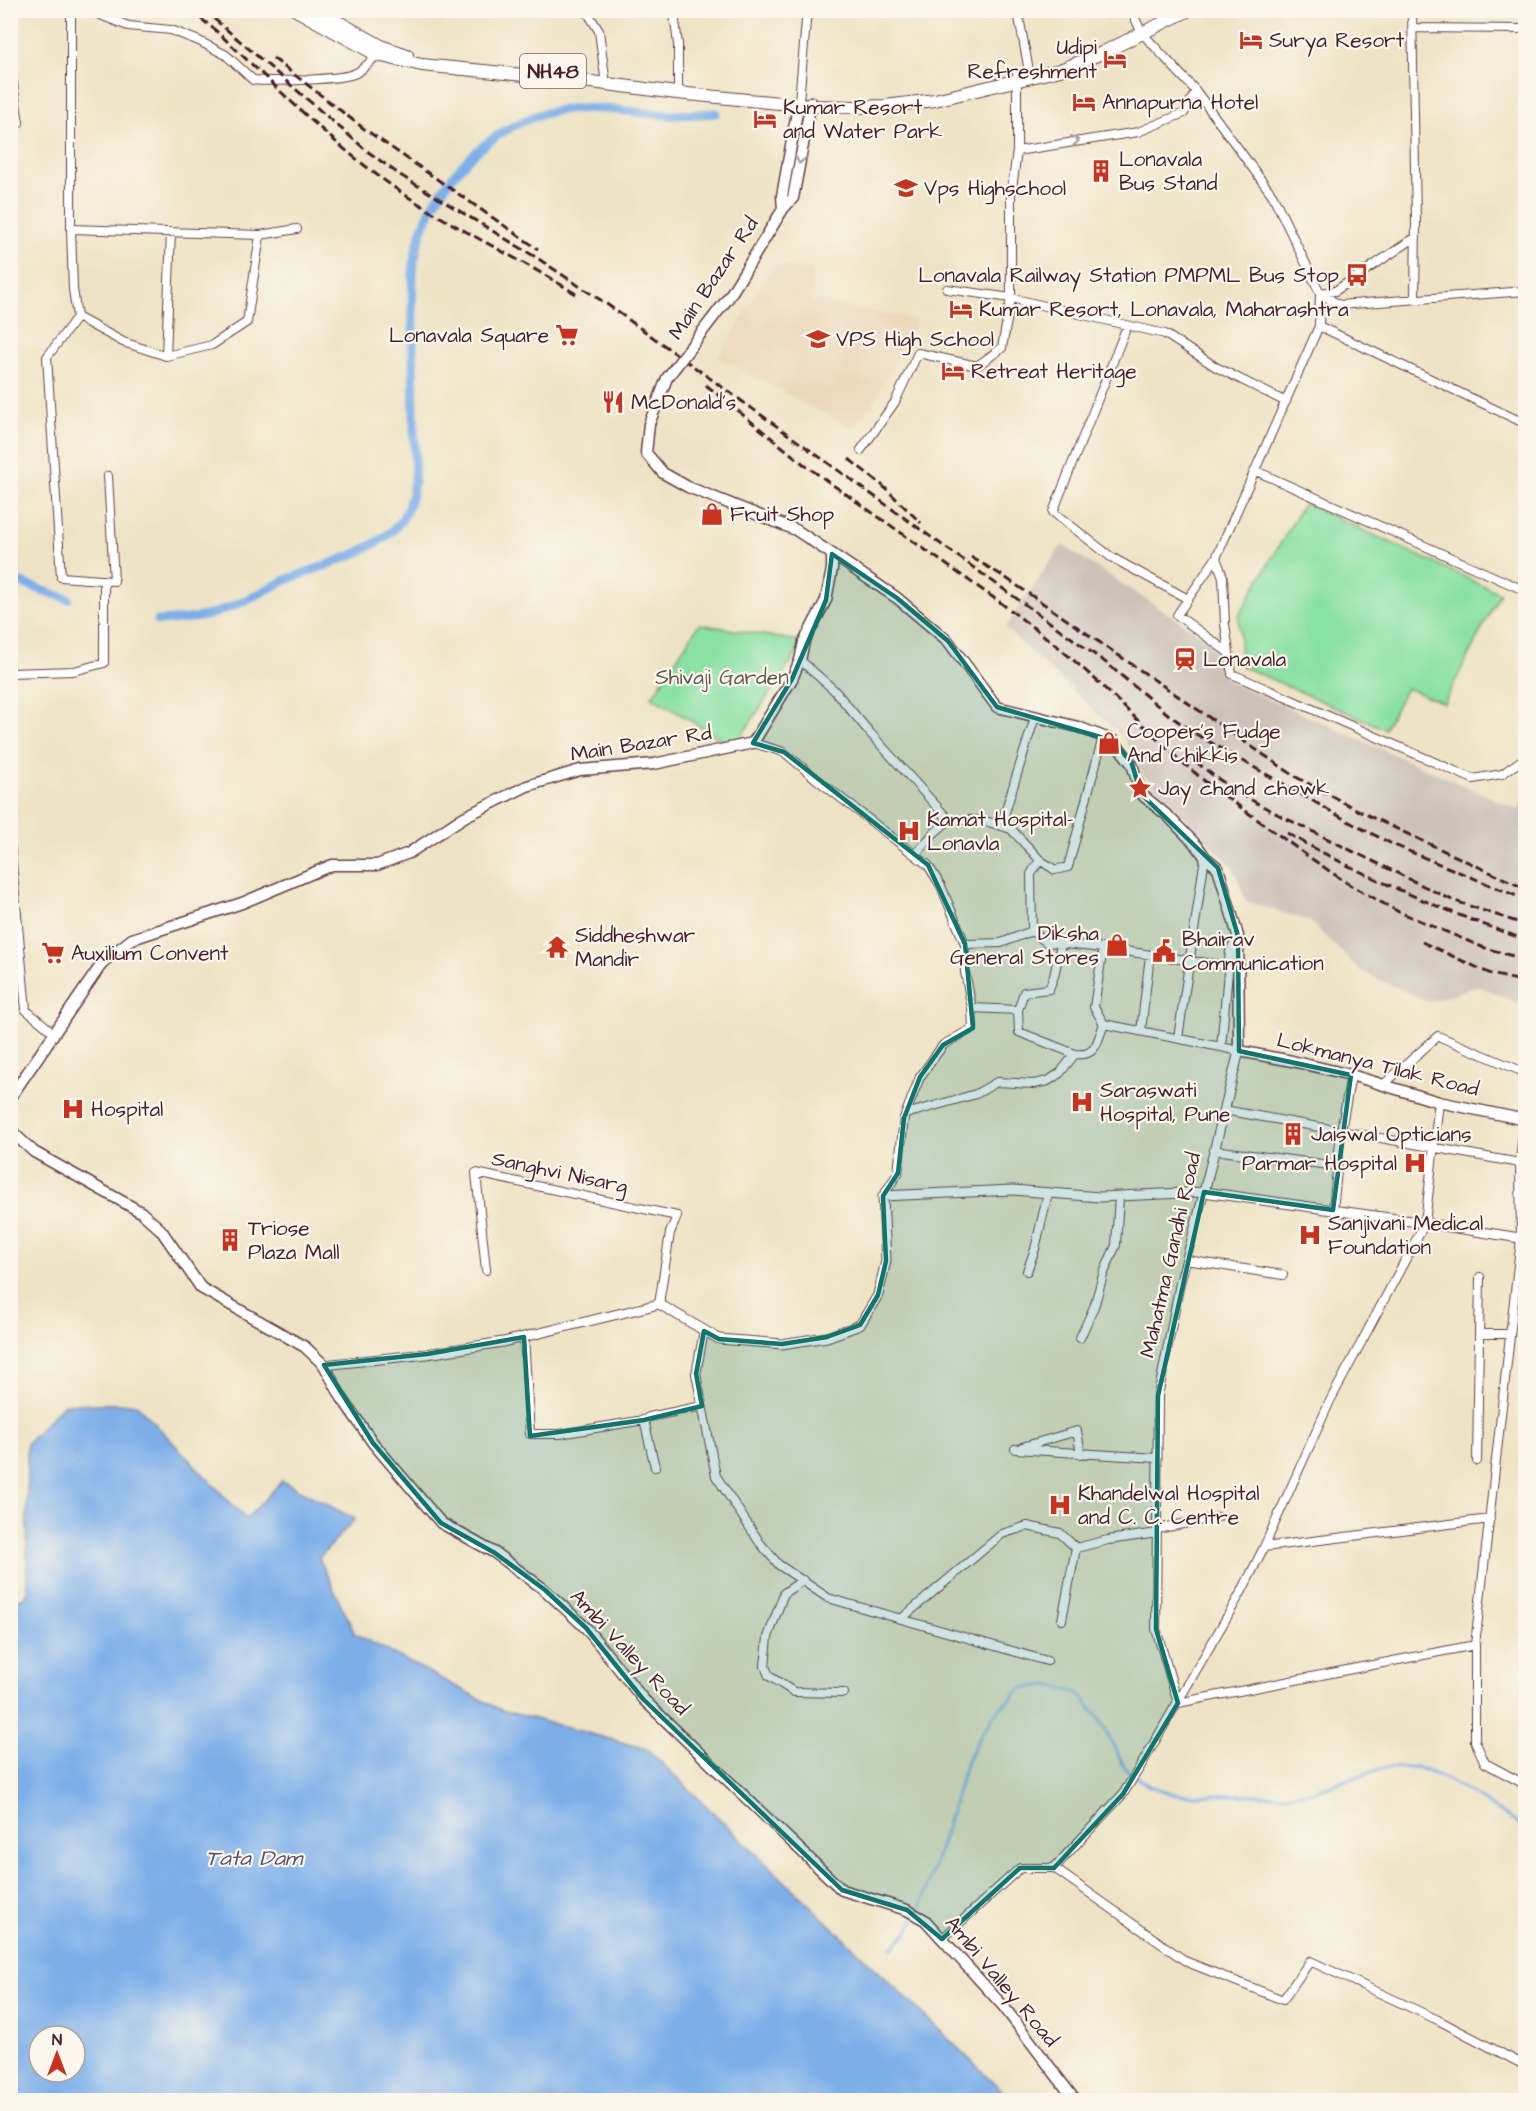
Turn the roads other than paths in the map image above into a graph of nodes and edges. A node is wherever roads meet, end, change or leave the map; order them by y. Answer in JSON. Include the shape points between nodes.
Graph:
{"nodes":[{"id":1,"x":71,"y":10,"type":"edge"},
{"id":2,"x":88,"y":10,"type":"edge"},
{"id":3,"x":296,"y":10,"type":"edge"},
{"id":4,"x":317,"y":10,"type":"edge"},
{"id":5,"x":586,"y":10,"type":"edge"},
{"id":6,"x":807,"y":10,"type":"edge"},
{"id":7,"x":1016,"y":10,"type":"edge"},
{"id":8,"x":1131,"y":10,"type":"edge"},
{"id":9,"x":1174,"y":10,"type":"edge"},
{"id":10,"x":1189,"y":10,"type":"edge"},
{"id":11,"x":1412,"y":10,"type":"edge"},
{"id":12,"x":674,"y":14,"type":"dead end"},
{"id":13,"x":1412,"y":28,"type":"junction"},
{"id":14,"x":1526,"y":29,"type":"edge"},
{"id":15,"x":1141,"y":31,"type":"junction"},
{"id":16,"x":377,"y":55,"type":"junction"},
{"id":17,"x":10,"y":65,"type":"edge"},
{"id":18,"x":1021,"y":75,"type":"junction"},
{"id":19,"x":605,"y":77,"type":"junction"},
{"id":20,"x":678,"y":87,"type":"junction"},
{"id":21,"x":1196,"y":91,"type":"junction"},
{"id":22,"x":805,"y":104,"type":"junction"},
{"id":23,"x":10,"y":124,"type":"edge"},
{"id":24,"x":1017,"y":151,"type":"junction"},
{"id":25,"x":71,"y":229,"type":"junction"},
{"id":26,"x":297,"y":229,"type":"dead end"},
{"id":27,"x":171,"y":232,"type":"junction"},
{"id":28,"x":260,"y":235,"type":"junction"},
{"id":29,"x":1416,"y":237,"type":"junction"},
{"id":30,"x":947,"y":289,"type":"dead end"},
{"id":31,"x":1526,"y":291,"type":"edge"},
{"id":32,"x":1320,"y":293,"type":"junction"},
{"id":33,"x":1011,"y":298,"type":"junction"},
{"id":34,"x":1415,"y":299,"type":"junction"},
{"id":35,"x":77,"y":317,"type":"junction"},
{"id":36,"x":1128,"y":326,"type":"junction"},
{"id":37,"x":1319,"y":326,"type":"junction"},
{"id":38,"x":166,"y":356,"type":"junction"},
{"id":39,"x":1286,"y":402,"type":"junction"},
{"id":40,"x":1526,"y":424,"type":"edge"},
{"id":41,"x":861,"y":450,"type":"dead end"},
{"id":42,"x":1256,"y":471,"type":"junction"},
{"id":43,"x":108,"y":476,"type":"dead end"},
{"id":44,"x":832,"y":554,"type":"junction"},
{"id":45,"x":1216,"y":558,"type":"junction"},
{"id":46,"x":104,"y":580,"type":"junction"},
{"id":47,"x":1526,"y":591,"type":"edge"},
{"id":48,"x":1188,"y":599,"type":"junction"},
{"id":49,"x":1229,"y":653,"type":"junction"},
{"id":50,"x":800,"y":660,"type":"junction"},
{"id":51,"x":10,"y":673,"type":"edge"},
{"id":52,"x":1035,"y":717,"type":"junction"},
{"id":53,"x":1103,"y":737,"type":"junction"},
{"id":54,"x":753,"y":743,"type":"junction"},
{"id":55,"x":1526,"y":757,"type":"edge"},
{"id":56,"x":949,"y":820,"type":"junction"},
{"id":57,"x":1001,"y":825,"type":"junction"},
{"id":58,"x":11,"y":841,"type":"edge"},
{"id":59,"x":915,"y":855,"type":"junction"},
{"id":60,"x":1205,"y":857,"type":"junction"},
{"id":61,"x":1040,"y":860,"type":"junction"},
{"id":62,"x":1032,"y":931,"type":"junction"},
{"id":63,"x":1238,"y":936,"type":"junction"},
{"id":64,"x":965,"y":944,"type":"junction"},
{"id":65,"x":1061,"y":944,"type":"junction"},
{"id":66,"x":1103,"y":948,"type":"junction"},
{"id":67,"x":1150,"y":955,"type":"junction"},
{"id":68,"x":1188,"y":961,"type":"junction"},
{"id":69,"x":1228,"y":966,"type":"junction"},
{"id":70,"x":972,"y":1008,"type":"junction"},
{"id":71,"x":1018,"y":1010,"type":"junction"},
{"id":72,"x":1104,"y":1024,"type":"junction"},
{"id":73,"x":1141,"y":1031,"type":"junction"},
{"id":74,"x":54,"y":1033,"type":"junction"},
{"id":75,"x":1178,"y":1038,"type":"junction"},
{"id":76,"x":1221,"y":1047,"type":"junction"},
{"id":77,"x":1239,"y":1051,"type":"junction"},
{"id":78,"x":1075,"y":1054,"type":"junction"},
{"id":79,"x":1526,"y":1073,"type":"edge"},
{"id":80,"x":1351,"y":1075,"type":"junction"},
{"id":81,"x":1383,"y":1085,"type":"junction"},
{"id":82,"x":10,"y":1098,"type":"edge"},
{"id":83,"x":1526,"y":1101,"type":"edge"},
{"id":84,"x":1439,"y":1102,"type":"junction"},
{"id":85,"x":1224,"y":1110,"type":"junction"},
{"id":86,"x":906,"y":1114,"type":"junction"},
{"id":87,"x":1524,"y":1119,"type":"edge"},
{"id":88,"x":10,"y":1130,"type":"edge"},
{"id":89,"x":1341,"y":1131,"type":"junction"},
{"id":90,"x":1434,"y":1147,"type":"junction"},
{"id":91,"x":1214,"y":1150,"type":"junction"},
{"id":92,"x":1520,"y":1163,"type":"junction"},
{"id":93,"x":1337,"y":1166,"type":"junction"},
{"id":94,"x":1204,"y":1192,"type":"junction"},
{"id":95,"x":1048,"y":1193,"type":"junction"},
{"id":96,"x":883,"y":1196,"type":"junction"},
{"id":97,"x":1119,"y":1196,"type":"junction"},
{"id":98,"x":1333,"y":1210,"type":"junction"},
{"id":99,"x":1425,"y":1223,"type":"junction"},
{"id":100,"x":1523,"y":1239,"type":"edge"},
{"id":101,"x":1186,"y":1260,"type":"junction"},
{"id":102,"x":486,"y":1270,"type":"dead end"},
{"id":103,"x":1027,"y":1271,"type":"dead end"},
{"id":104,"x":1284,"y":1275,"type":"dead end"},
{"id":105,"x":1480,"y":1277,"type":"dead end"},
{"id":106,"x":659,"y":1304,"type":"junction"},
{"id":107,"x":704,"y":1331,"type":"junction"},
{"id":108,"x":1479,"y":1334,"type":"junction"},
{"id":109,"x":1510,"y":1334,"type":"junction"},
{"id":110,"x":524,"y":1337,"type":"junction"},
{"id":111,"x":1080,"y":1338,"type":"dead end"},
{"id":112,"x":324,"y":1365,"type":"junction"},
{"id":113,"x":702,"y":1406,"type":"junction"},
{"id":114,"x":644,"y":1420,"type":"junction"},
{"id":115,"x":1081,"y":1454,"type":"junction"},
{"id":116,"x":1157,"y":1458,"type":"junction"},
{"id":117,"x":1477,"y":1461,"type":"dead end"},
{"id":118,"x":655,"y":1467,"type":"dead end"},
{"id":119,"x":1218,"y":1517,"type":"dead end"},
{"id":120,"x":1490,"y":1519,"type":"junction"},
{"id":121,"x":1157,"y":1531,"type":"junction"},
{"id":122,"x":1264,"y":1547,"type":"junction"},
{"id":123,"x":1076,"y":1548,"type":"junction"},
{"id":124,"x":803,"y":1580,"type":"junction"},
{"id":125,"x":901,"y":1619,"type":"junction"},
{"id":126,"x":1062,"y":1620,"type":"dead end"},
{"id":127,"x":1475,"y":1645,"type":"junction"},
{"id":128,"x":1047,"y":1661,"type":"dead end"},
{"id":129,"x":844,"y":1693,"type":"dead end"},
{"id":130,"x":1178,"y":1703,"type":"junction"},
{"id":131,"x":1526,"y":1785,"type":"edge"},
{"id":132,"x":1054,"y":1868,"type":"junction"},
{"id":133,"x":942,"y":1939,"type":"junction"},
{"id":134,"x":1526,"y":2066,"type":"edge"},
{"id":135,"x":1075,"y":2100,"type":"edge"}],
"edges":[{"from":1,"to":25,"type":"street"},
{"from":2,"to":16,"type":"street","via":[[128,26],[171,30],[199,41],[226,55],[253,80],[347,76]]},
{"from":3,"to":16,"type":"highway","number":"NH48"},
{"from":4,"to":19,"type":"highway","number":"NH48","via":[[383,47],[423,59]]},
{"from":5,"to":19,"type":"street","via":[[599,31]]},
{"from":6,"to":22,"type":"street"},
{"from":7,"to":18,"type":"street"},
{"from":8,"to":15,"type":"street"},
{"from":9,"to":15,"type":"highway","number":"NH48"},
{"from":10,"to":15,"type":"highway","number":"NH48"},
{"from":11,"to":13,"type":"street"},
{"from":12,"to":20,"type":"street"},
{"from":13,"to":14,"type":"street"},
{"from":13,"to":29,"type":"street"},
{"from":15,"to":18,"type":"highway","number":"NH48","via":[[1060,70]]},
{"from":15,"to":21,"type":"street"},
{"from":16,"to":22,"type":"highway","number":"NH48","via":[[443,68]]},
{"from":17,"to":23,"type":"street","via":[[19,123]]},
{"from":18,"to":22,"type":"highway","number":"NH48","via":[[935,100],[885,106]]},
{"from":18,"to":24,"type":"street"},
{"from":19,"to":20,"type":"highway","number":"NH48"},
{"from":20,"to":22,"type":"highway","number":"NH48"},
{"from":24,"to":21,"type":"street","one_way":true,"via":[[1138,132],[1184,113]]},
{"from":21,"to":32,"type":"street","via":[[1273,196]]},
{"from":22,"to":44,"type":"main road","name":"Main Bazar Rd","bridge":true,"via":[[793,198],[729,297],[667,378],[649,424],[646,453],[663,473],[688,487],[796,530]]},
{"from":24,"to":33,"type":"street","via":[[1011,195]]},
{"from":25,"to":27,"type":"street"},
{"from":25,"to":35,"type":"street"},
{"from":26,"to":28,"type":"street"},
{"from":27,"to":28,"type":"street"},
{"from":27,"to":38,"type":"street"},
{"from":28,"to":38,"type":"street","via":[[247,322],[212,345]]},
{"from":29,"to":32,"type":"street","via":[[1335,291]]},
{"from":29,"to":34,"type":"street"},
{"from":30,"to":33,"type":"street"},
{"from":31,"to":34,"type":"street"},
{"from":32,"to":34,"type":"street","via":[[1339,305]]},
{"from":32,"to":37,"type":"street"},
{"from":33,"to":36,"type":"street"},
{"from":33,"to":41,"type":"street","via":[[1002,348],[977,366],[918,353],[895,402]]},
{"from":35,"to":38,"type":"street","via":[[123,342]]},
{"from":35,"to":46,"type":"street","via":[[47,357],[61,577]]},
{"from":36,"to":39,"type":"street","via":[[1165,334],[1216,367]]},
{"from":36,"to":48,"type":"street","via":[[1053,512],[1111,557]]},
{"from":37,"to":39,"type":"street"},
{"from":37,"to":40,"type":"street"},
{"from":39,"to":42,"type":"street"},
{"from":42,"to":45,"type":"street"},
{"from":42,"to":47,"type":"street"},
{"from":43,"to":46,"type":"street","via":[[114,581]]},
{"from":44,"to":50,"type":"main road","via":[[826,600],[804,642]]},
{"from":44,"to":52,"type":"main road","name":"Mahatma Gandhi Road","via":[[897,598],[948,641],[997,707]]},
{"from":45,"to":48,"type":"street"},
{"from":45,"to":49,"type":"street","via":[[1223,577]]},
{"from":46,"to":51,"type":"street","via":[[104,663],[74,671]]},
{"from":48,"to":49,"type":"street","via":[[1177,615]]},
{"from":49,"to":55,"type":"street","via":[[1232,674],[1473,778],[1502,774]]},
{"from":50,"to":54,"type":"main road"},
{"from":50,"to":56,"type":"street","via":[[834,690]]},
{"from":52,"to":53,"type":"main road","name":"Mahatma Gandhi Road"},
{"from":52,"to":57,"type":"street"},
{"from":53,"to":60,"type":"main road","name":"Mahatma Gandhi Road","via":[[1114,741],[1132,765],[1141,794],[1169,817]]},
{"from":53,"to":61,"type":"street","via":[[1068,867],[1055,870]]},
{"from":54,"to":59,"type":"street","via":[[784,752]]},
{"from":54,"to":74,"type":"main road","name":"Main Bazar Rd","via":[[654,764],[580,770],[527,786],[464,817],[409,853],[377,865],[332,865],[242,903],[132,939],[103,962]]},
{"from":56,"to":57,"type":"street","via":[[982,820]]},
{"from":56,"to":59,"type":"street"},
{"from":57,"to":61,"type":"street","via":[[1011,829]]},
{"from":58,"to":74,"type":"street","via":[[26,1010]]},
{"from":59,"to":64,"type":"street","via":[[928,865],[941,886]]},
{"from":60,"to":63,"type":"main road","name":"Mahatma Gandhi Road","via":[[1218,868]]},
{"from":60,"to":68,"type":"street"},
{"from":61,"to":62,"type":"street","via":[[1031,874]]},
{"from":62,"to":64,"type":"street","via":[[1001,943]]},
{"from":62,"to":65,"type":"street","via":[[1046,942]]},
{"from":63,"to":69,"type":"street"},
{"from":63,"to":77,"type":"main road","name":"Mahatma Gandhi Road"},
{"from":64,"to":70,"type":"street","via":[[965,972]]},
{"from":65,"to":66,"type":"street"},
{"from":65,"to":71,"type":"street","via":[[1049,989],[1024,992]]},
{"from":66,"to":67,"type":"street"},
{"from":66,"to":72,"type":"street","via":[[1094,1007]]},
{"from":67,"to":68,"type":"street"},
{"from":67,"to":73,"type":"street"},
{"from":68,"to":69,"type":"street"},
{"from":68,"to":75,"type":"street"},
{"from":69,"to":76,"type":"street"},
{"from":70,"to":71,"type":"street"},
{"from":70,"to":86,"type":"street","via":[[972,1028],[943,1044],[920,1077]]},
{"from":71,"to":78,"type":"street","via":[[1019,1032]]},
{"from":72,"to":73,"type":"street","name":"Lokmanya Tilak Road"},
{"from":72,"to":78,"type":"street","via":[[1094,1049],[1083,1055]]},
{"from":73,"to":75,"type":"street","name":"Lokmanya Tilak Road"},
{"from":74,"to":82,"type":"main road","name":"Main Bazar Rd"},
{"from":75,"to":76,"type":"street","name":"Lokmanya Tilak Road"},
{"from":76,"to":77,"type":"street","name":"Lokmanya Tilak Road"},
{"from":77,"to":80,"type":"main road","name":"Lokmanya Tilak Road"},
{"from":77,"to":85,"type":"street","name":"Mahatma Gandhi Road"},
{"from":78,"to":86,"type":"street","via":[[1048,1081],[997,1082],[976,1094]]},
{"from":79,"to":81,"type":"street","via":[[1438,1036]]},
{"from":80,"to":81,"type":"main road","name":"Lokmanya Tilak Road"},
{"from":80,"to":89,"type":"street"},
{"from":81,"to":84,"type":"main road","name":"Lokmanya Tilak Road"},
{"from":83,"to":87,"type":"street"},
{"from":84,"to":87,"type":"main road","name":"Lokmanya Tilak Road"},
{"from":84,"to":90,"type":"street"},
{"from":85,"to":89,"type":"street"},
{"from":85,"to":91,"type":"street","name":"Mahatma Gandhi Road"},
{"from":86,"to":96,"type":"street","via":[[898,1173]]},
{"from":87,"to":92,"type":"street"},
{"from":88,"to":112,"type":"main road","name":"Ambi Valley Road","via":[[34,1152],[141,1212],[161,1230],[201,1288],[305,1347]]},
{"from":89,"to":90,"type":"street"},
{"from":89,"to":93,"type":"street"},
{"from":90,"to":92,"type":"street"},
{"from":90,"to":99,"type":"street"},
{"from":91,"to":93,"type":"street"},
{"from":91,"to":94,"type":"street","name":"Mahatma Gandhi Road"},
{"from":92,"to":100,"type":"street"},
{"from":93,"to":98,"type":"street"},
{"from":94,"to":97,"type":"street"},
{"from":94,"to":98,"type":"street"},
{"from":94,"to":101,"type":"street","name":"Mahatma Gandhi Road"},
{"from":95,"to":96,"type":"street","via":[[1013,1190]]},
{"from":95,"to":97,"type":"street"},
{"from":95,"to":103,"type":"street"},
{"from":96,"to":107,"type":"street","via":[[886,1261],[878,1295],[860,1324],[827,1337],[782,1344],[719,1339]]},
{"from":97,"to":111,"type":"street","via":[[1116,1245]]},
{"from":98,"to":99,"type":"street"},
{"from":99,"to":100,"type":"street"},
{"from":99,"to":122,"type":"street","via":[[1330,1401]]},
{"from":100,"to":109,"type":"street"},
{"from":101,"to":104,"type":"street"},
{"from":101,"to":116,"type":"street","name":"Mahatma Gandhi Road","via":[[1158,1396]]},
{"from":102,"to":106,"type":"street","name":"Sanghvi Nisarg","via":[[476,1173],[677,1216],[670,1233]]},
{"from":105,"to":108,"type":"street"},
{"from":106,"to":107,"type":"street"},
{"from":106,"to":110,"type":"street"},
{"from":107,"to":113,"type":"street","via":[[696,1374]]},
{"from":108,"to":109,"type":"street"},
{"from":108,"to":117,"type":"street"},
{"from":109,"to":120,"type":"street"},
{"from":110,"to":112,"type":"street","via":[[427,1354]]},
{"from":110,"to":114,"type":"street","via":[[530,1434],[560,1434]]},
{"from":112,"to":133,"type":"main road","name":"Ambi Valley Road","via":[[373,1443],[441,1523],[495,1553],[545,1590],[586,1628],[643,1699],[842,1890],[907,1910],[926,1920]]},
{"from":113,"to":114,"type":"street"},
{"from":113,"to":124,"type":"street","via":[[716,1476],[760,1543],[780,1565]]},
{"from":114,"to":118,"type":"street"},
{"from":115,"to":115,"type":"street","via":[[1070,1453],[1015,1449],[1077,1431]]},
{"from":115,"to":116,"type":"street"},
{"from":116,"to":121,"type":"street","name":"Mahatma Gandhi Road"},
{"from":119,"to":121,"type":"street"},
{"from":120,"to":122,"type":"street"},
{"from":120,"to":127,"type":"street"},
{"from":121,"to":123,"type":"street"},
{"from":121,"to":130,"type":"street","name":"Mahatma Gandhi Road","via":[[1156,1629]]},
{"from":122,"to":130,"type":"street"},
{"from":123,"to":125,"type":"street","via":[[1060,1533],[1038,1528],[1027,1526],[1002,1534]]},
{"from":123,"to":126,"type":"street"},
{"from":124,"to":125,"type":"street","via":[[828,1598]]},
{"from":124,"to":129,"type":"street","via":[[784,1593],[768,1637],[765,1666],[769,1676],[794,1692]]},
{"from":125,"to":128,"type":"street"},
{"from":127,"to":130,"type":"street"},
{"from":127,"to":131,"type":"street","via":[[1476,1741],[1485,1763]]},
{"from":130,"to":132,"type":"street","via":[[1123,1794]]},
{"from":132,"to":133,"type":"street","via":[[1020,1868]]},
{"from":132,"to":134,"type":"street","via":[[1186,1962],[1283,2000],[1310,1961]]},
{"from":133,"to":135,"type":"main road","name":"Ambi Valley Road","via":[[1004,2007]]}]}
